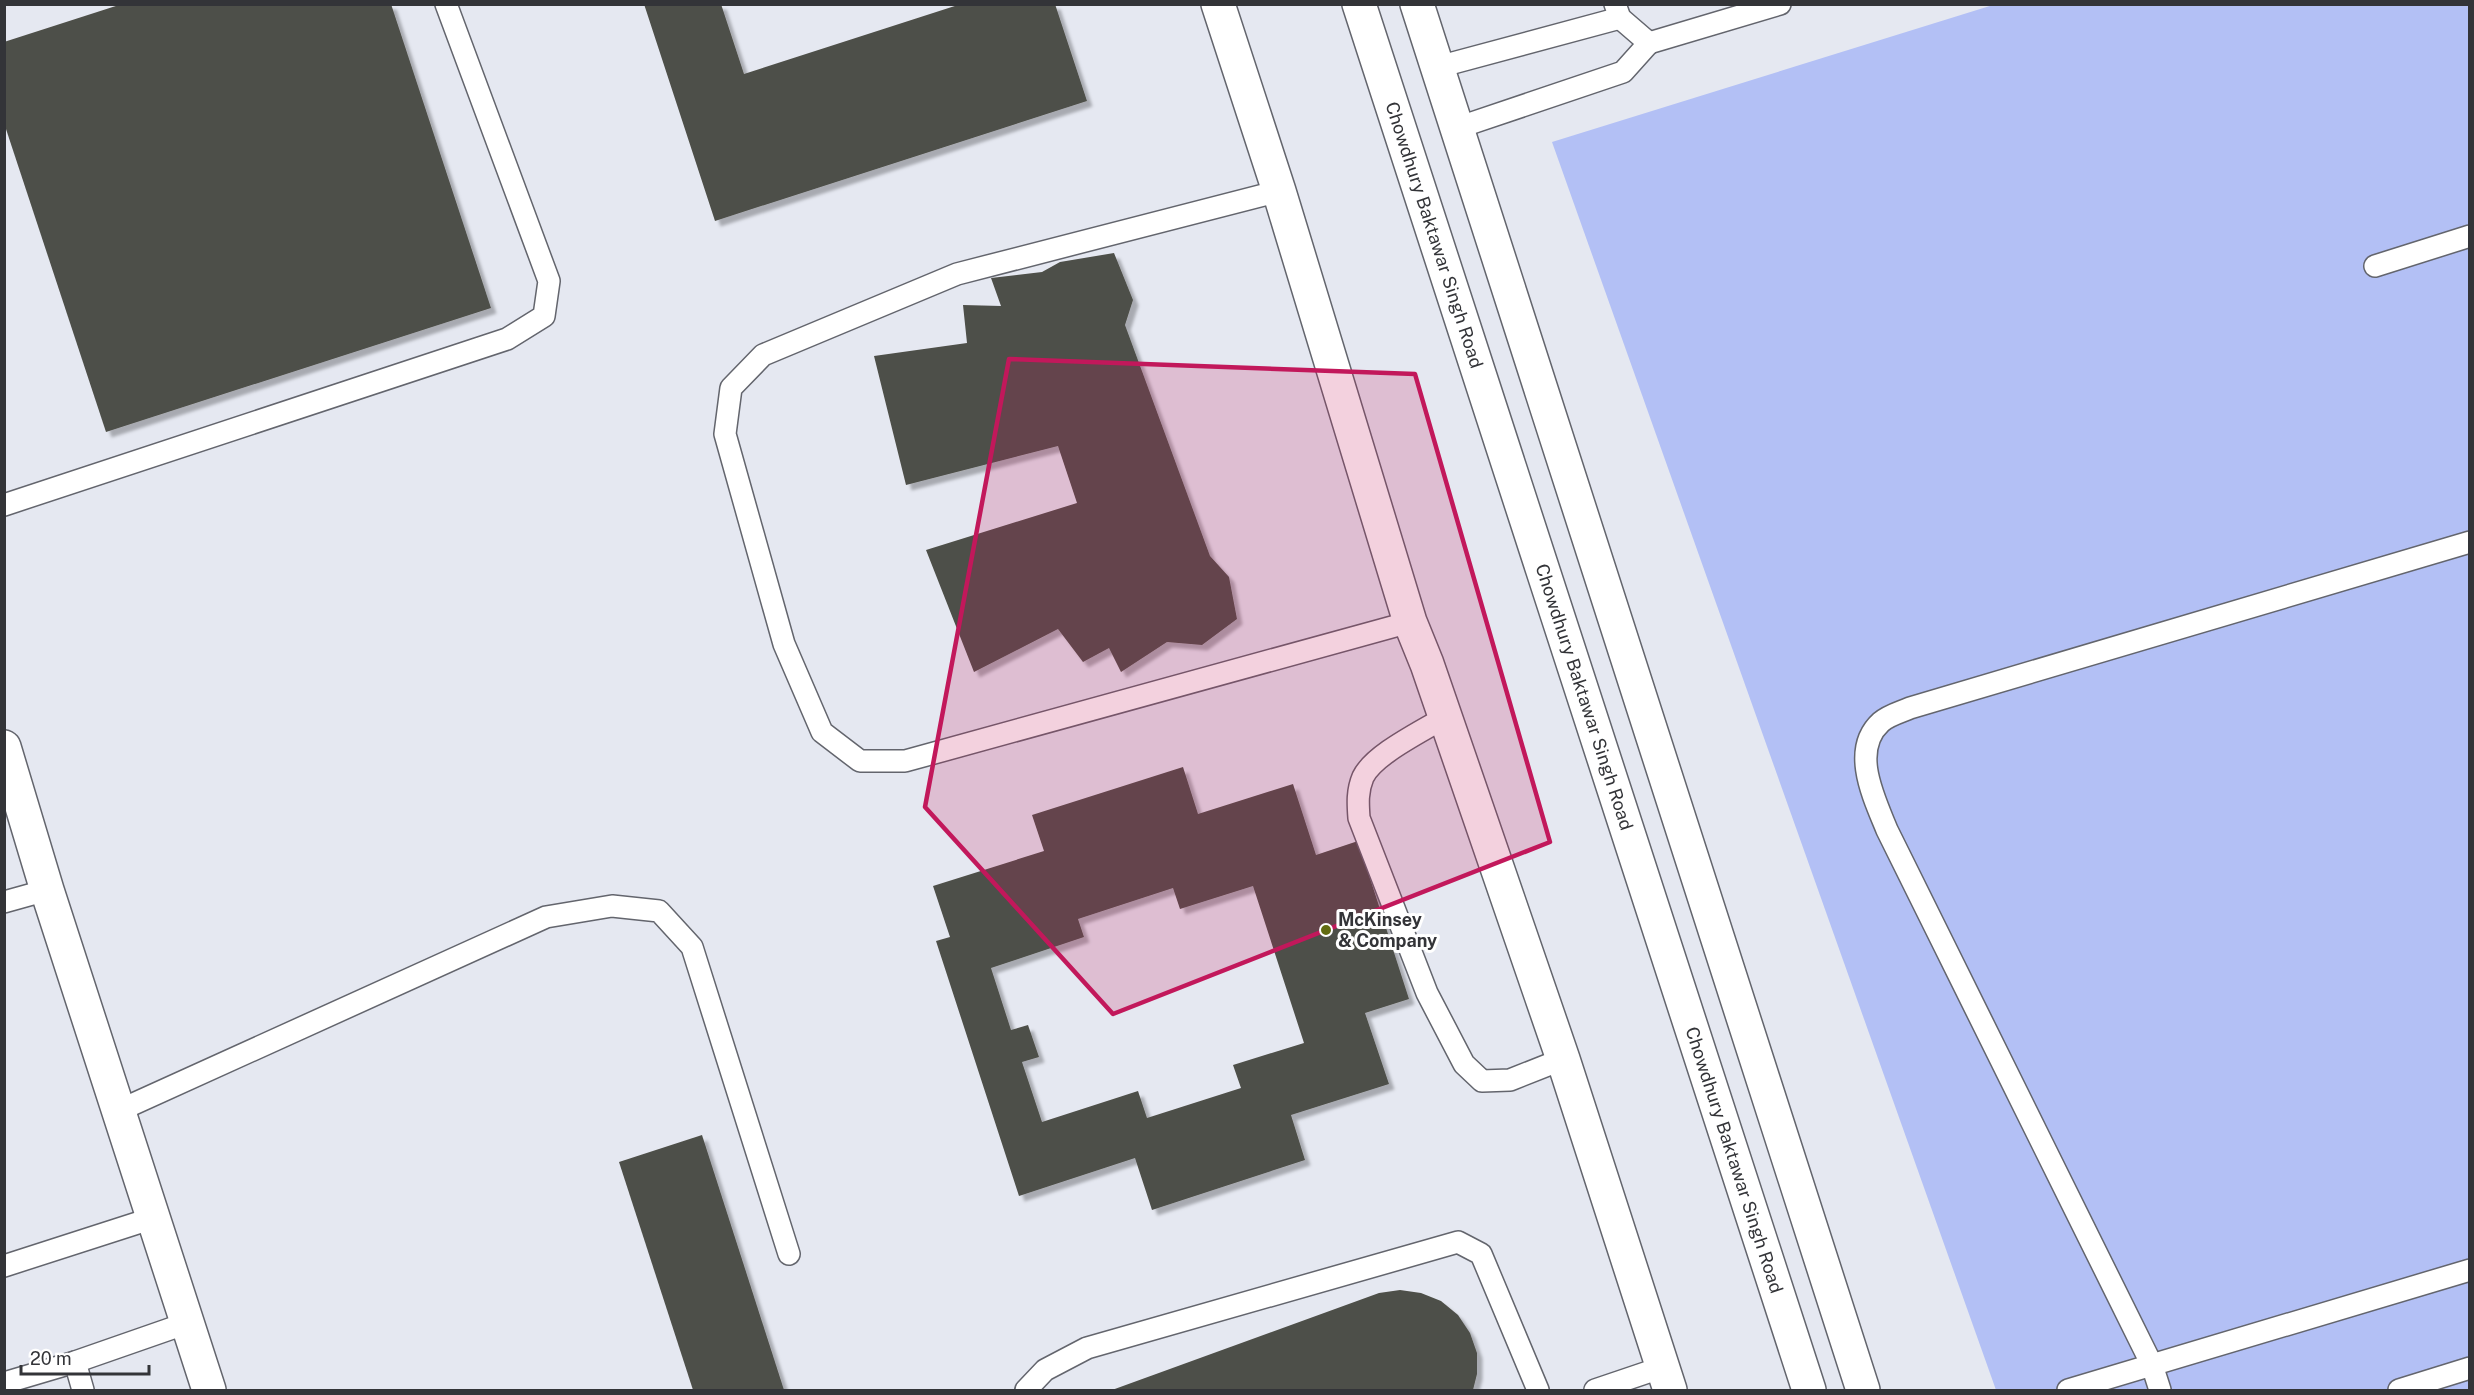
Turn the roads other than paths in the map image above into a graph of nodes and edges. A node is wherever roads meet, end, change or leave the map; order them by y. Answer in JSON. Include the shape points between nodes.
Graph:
{"nodes":[{"id":1,"x":447,"y":4,"type":"edge"},
{"id":2,"x":1218,"y":4,"type":"edge"},
{"id":3,"x":1359,"y":4,"type":"edge"},
{"id":4,"x":1417,"y":4,"type":"edge"},
{"id":5,"x":1780,"y":4,"type":"edge"},
{"id":6,"x":1618,"y":11,"type":"edge"},
{"id":7,"x":1649,"y":44,"type":"junction"},
{"id":8,"x":1438,"y":67,"type":"junction"},
{"id":9,"x":1457,"y":128,"type":"junction"},
{"id":10,"x":1279,"y":191,"type":"junction"},
{"id":11,"x":2469,"y":236,"type":"edge"},
{"id":12,"x":2375,"y":266,"type":"dead end"},
{"id":13,"x":4,"y":505,"type":"edge"},
{"id":14,"x":2469,"y":542,"type":"edge"},
{"id":15,"x":1410,"y":622,"type":"junction"},
{"id":16,"x":1445,"y":717,"type":"junction"},
{"id":17,"x":4,"y":747,"type":"edge"},
{"id":18,"x":47,"y":890,"type":"junction"},
{"id":19,"x":4,"y":902,"type":"edge"},
{"id":20,"x":1563,"y":1059,"type":"junction"},
{"id":21,"x":118,"y":1111,"type":"junction"},
{"id":22,"x":153,"y":1218,"type":"junction"},
{"id":23,"x":789,"y":1254,"type":"dead end"},
{"id":24,"x":4,"y":1266,"type":"edge"},
{"id":25,"x":2469,"y":1270,"type":"edge"},
{"id":26,"x":187,"y":1323,"type":"junction"},
{"id":27,"x":75,"y":1362,"type":"junction"},
{"id":28,"x":2152,"y":1365,"type":"junction"},
{"id":29,"x":2469,"y":1368,"type":"edge"},
{"id":30,"x":1666,"y":1379,"type":"edge"},
{"id":31,"x":4,"y":1383,"type":"edge"},
{"id":32,"x":83,"y":1390,"type":"edge"},
{"id":33,"x":208,"y":1390,"type":"edge"},
{"id":34,"x":1026,"y":1390,"type":"edge"},
{"id":35,"x":1538,"y":1390,"type":"edge"},
{"id":36,"x":1596,"y":1390,"type":"edge"},
{"id":37,"x":1809,"y":1390,"type":"edge"},
{"id":38,"x":1863,"y":1390,"type":"edge"},
{"id":39,"x":2068,"y":1390,"type":"edge"},
{"id":40,"x":2160,"y":1390,"type":"edge"},
{"id":41,"x":2399,"y":1390,"type":"edge"}],
"edges":[{"from":1,"to":13,"type":"lane","via":[[549,281],[544,316],[507,339]]},
{"from":2,"to":10,"type":"main road"},
{"from":3,"to":37,"type":"main road","name":"Chowdhury Baktawar Singh Road"},
{"from":4,"to":8,"type":"main road"},
{"from":5,"to":7,"type":"lane"},
{"from":6,"to":7,"type":"lane"},
{"from":6,"to":8,"type":"lane"},
{"from":7,"to":9,"type":"lane","via":[[1623,72]]},
{"from":8,"to":9,"type":"main road"},
{"from":9,"to":38,"type":"main road"},
{"from":10,"to":15,"type":"main road"},
{"from":10,"to":15,"type":"lane","via":[[957,274],[763,355],[731,388],[725,434],[784,644],[822,732],[860,761],[905,761]]},
{"from":11,"to":12,"type":"lane"},
{"from":14,"to":28,"type":"lane","via":[[1910,708],[1883,720],[1869,735],[1865,753],[1872,794],[1887,830]]},
{"from":15,"to":16,"type":"main road"},
{"from":16,"to":20,"type":"main road"},
{"from":16,"to":20,"type":"lane","via":[[1379,759],[1364,776],[1357,796],[1359,819],[1427,993],[1464,1065],[1482,1081],[1510,1080]]},
{"from":17,"to":18,"type":"main road"},
{"from":18,"to":19,"type":"lane"},
{"from":18,"to":21,"type":"main road"},
{"from":20,"to":30,"type":"main road"},
{"from":21,"to":22,"type":"main road"},
{"from":21,"to":23,"type":"lane","via":[[546,917],[612,906],[659,911],[692,946]]},
{"from":22,"to":24,"type":"lane"},
{"from":22,"to":26,"type":"main road"},
{"from":25,"to":28,"type":"lane"},
{"from":26,"to":27,"type":"lane"},
{"from":26,"to":33,"type":"main road"},
{"from":27,"to":31,"type":"lane"},
{"from":27,"to":32,"type":"lane"},
{"from":28,"to":39,"type":"lane"},
{"from":28,"to":40,"type":"lane"},
{"from":29,"to":41,"type":"lane"},
{"from":30,"to":36,"type":"lane"},
{"from":34,"to":35,"type":"lane","via":[[1045,1370],[1087,1348],[1458,1242],[1481,1254]]}]}
